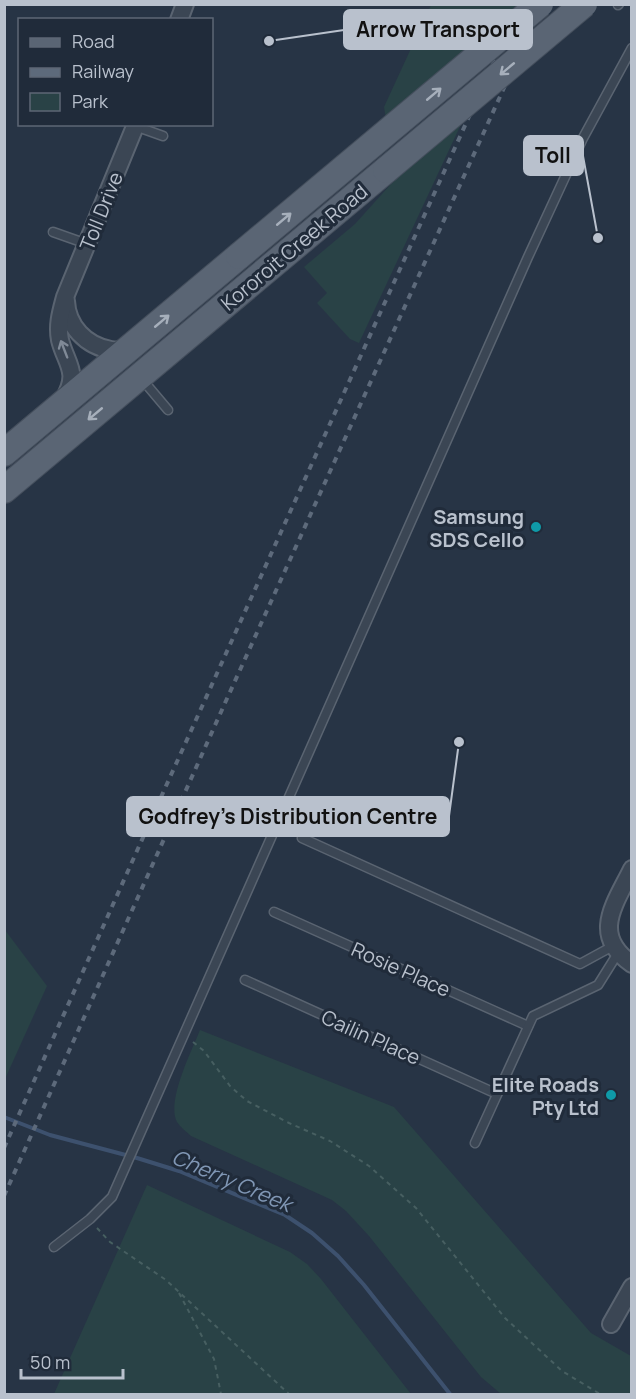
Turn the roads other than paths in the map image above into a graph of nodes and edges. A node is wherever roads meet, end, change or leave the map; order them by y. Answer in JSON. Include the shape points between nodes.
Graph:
{"nodes":[{"id":1,"x":185,"y":4,"type":"edge"},
{"id":2,"x":540,"y":4,"type":"edge"},
{"id":3,"x":584,"y":4,"type":"edge"},
{"id":4,"x":179,"y":18,"type":"edge"},
{"id":5,"x":632,"y":48,"type":"edge"},
{"id":6,"x":135,"y":126,"type":"edge"},
{"id":7,"x":138,"y":126,"type":"edge"},
{"id":8,"x":163,"y":136,"type":"dead end"},
{"id":9,"x":53,"y":231,"type":"dead end"},
{"id":10,"x":87,"y":244,"type":"junction"},
{"id":11,"x":65,"y":297,"type":"junction"},
{"id":12,"x":138,"y":341,"type":"junction"},
{"id":13,"x":139,"y":376,"type":"junction"},
{"id":14,"x":168,"y":410,"type":"dead end"},
{"id":15,"x":45,"y":419,"type":"junction"},
{"id":16,"x":4,"y":453,"type":"edge"},
{"id":17,"x":4,"y":490,"type":"edge"},
{"id":18,"x":302,"y":838,"type":"dead end"},
{"id":19,"x":632,"y":869,"type":"edge"},
{"id":20,"x":274,"y":912,"type":"dead end"},
{"id":21,"x":621,"y":954,"type":"edge"},
{"id":22,"x":245,"y":980,"type":"dead end"},
{"id":23,"x":528,"y":1026,"type":"junction"},
{"id":24,"x":497,"y":1094,"type":"junction"},
{"id":25,"x":475,"y":1143,"type":"dead end"},
{"id":26,"x":54,"y":1247,"type":"dead end"},
{"id":27,"x":632,"y":1287,"type":"edge"},
{"id":28,"x":611,"y":1324,"type":"dead end"}],
"edges":[{"from":1,"to":4,"type":"street"},
{"from":12,"to":2,"type":"main road","name":"Kororoit Creek Road","one_way":true,"bridge":true},
{"from":3,"to":13,"type":"main road","name":"Kororoit Creek Road","one_way":true,"bridge":true},
{"from":5,"to":26,"type":"lane","via":[[583,138],[528,257],[112,1197]]},
{"from":6,"to":10,"type":"street","name":"Toll Drive"},
{"from":7,"to":8,"type":"lane"},
{"from":9,"to":10,"type":"lane"},
{"from":10,"to":11,"type":"street","name":"Toll Drive"},
{"from":11,"to":12,"type":"street","via":[[68,318],[90,342],[102,348],[125,350]]},
{"from":15,"to":11,"type":"street","name":"Toll Drive","one_way":true,"via":[[66,397],[72,373],[59,328]]},
{"from":12,"to":15,"type":"main road","name":"Kororoit Creek Road"},
{"from":13,"to":14,"type":"lane"},
{"from":13,"to":17,"type":"main road","name":"Kororoit Creek Road","one_way":true},
{"from":15,"to":16,"type":"main road","name":"Kororoit Creek Road"},
{"from":18,"to":21,"type":"lane","via":[[580,964]]},
{"from":19,"to":21,"type":"street","via":[[609,921],[608,931]]},
{"from":20,"to":23,"type":"lane","name":"Rosie Place"},
{"from":21,"to":23,"type":"lane","via":[[598,985],[533,1016]]},
{"from":22,"to":24,"type":"lane","name":"Cailin Place"},
{"from":23,"to":24,"type":"lane"},
{"from":24,"to":25,"type":"lane"},
{"from":27,"to":28,"type":"street"}]}
